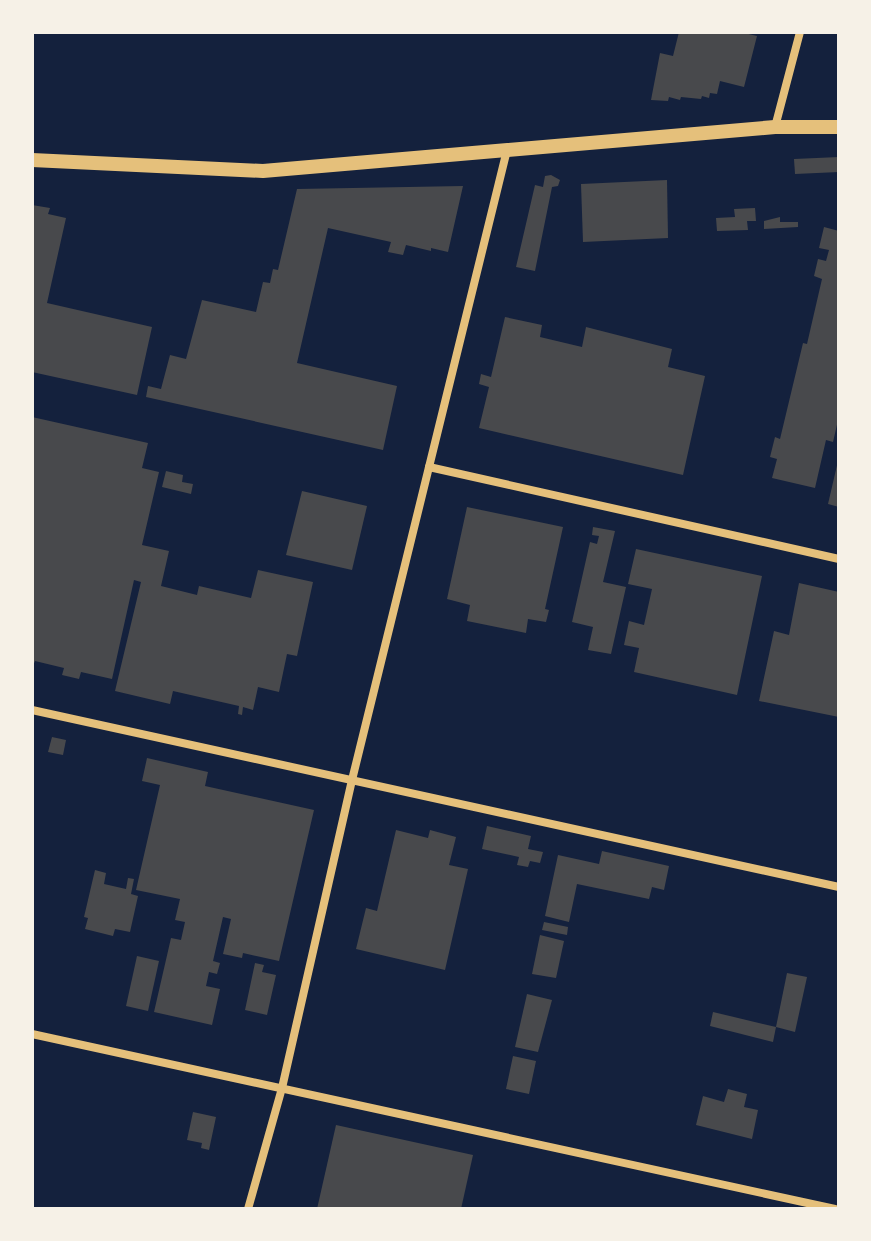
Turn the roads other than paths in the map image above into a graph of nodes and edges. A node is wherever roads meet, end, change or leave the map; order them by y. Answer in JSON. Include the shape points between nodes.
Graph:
{"nodes":[{"id":1,"x":800,"y":32,"type":"edge"},
{"id":2,"x":775,"y":127,"type":"junction"},
{"id":3,"x":839,"y":127,"type":"edge"},
{"id":4,"x":507,"y":150,"type":"junction"},
{"id":5,"x":32,"y":160,"type":"edge"},
{"id":6,"x":429,"y":467,"type":"junction"},
{"id":7,"x":839,"y":559,"type":"edge"},
{"id":8,"x":32,"y":710,"type":"edge"},
{"id":9,"x":352,"y":780,"type":"junction"},
{"id":10,"x":839,"y":887,"type":"edge"},
{"id":11,"x":32,"y":1034,"type":"edge"},
{"id":12,"x":282,"y":1088,"type":"junction"},
{"id":13,"x":248,"y":1209,"type":"edge"},
{"id":14,"x":835,"y":1209,"type":"edge"}],
"edges":[{"from":1,"to":2,"type":"street"},
{"from":2,"to":3,"type":"street"},
{"from":2,"to":4,"type":"street"},
{"from":4,"to":5,"type":"street","via":[[263,171]]},
{"from":4,"to":6,"type":"street"},
{"from":6,"to":7,"type":"street"},
{"from":6,"to":9,"type":"street"},
{"from":8,"to":9,"type":"street"},
{"from":9,"to":10,"type":"street"},
{"from":9,"to":12,"type":"street"},
{"from":11,"to":12,"type":"street"},
{"from":12,"to":13,"type":"street"},
{"from":12,"to":14,"type":"street"}]}
